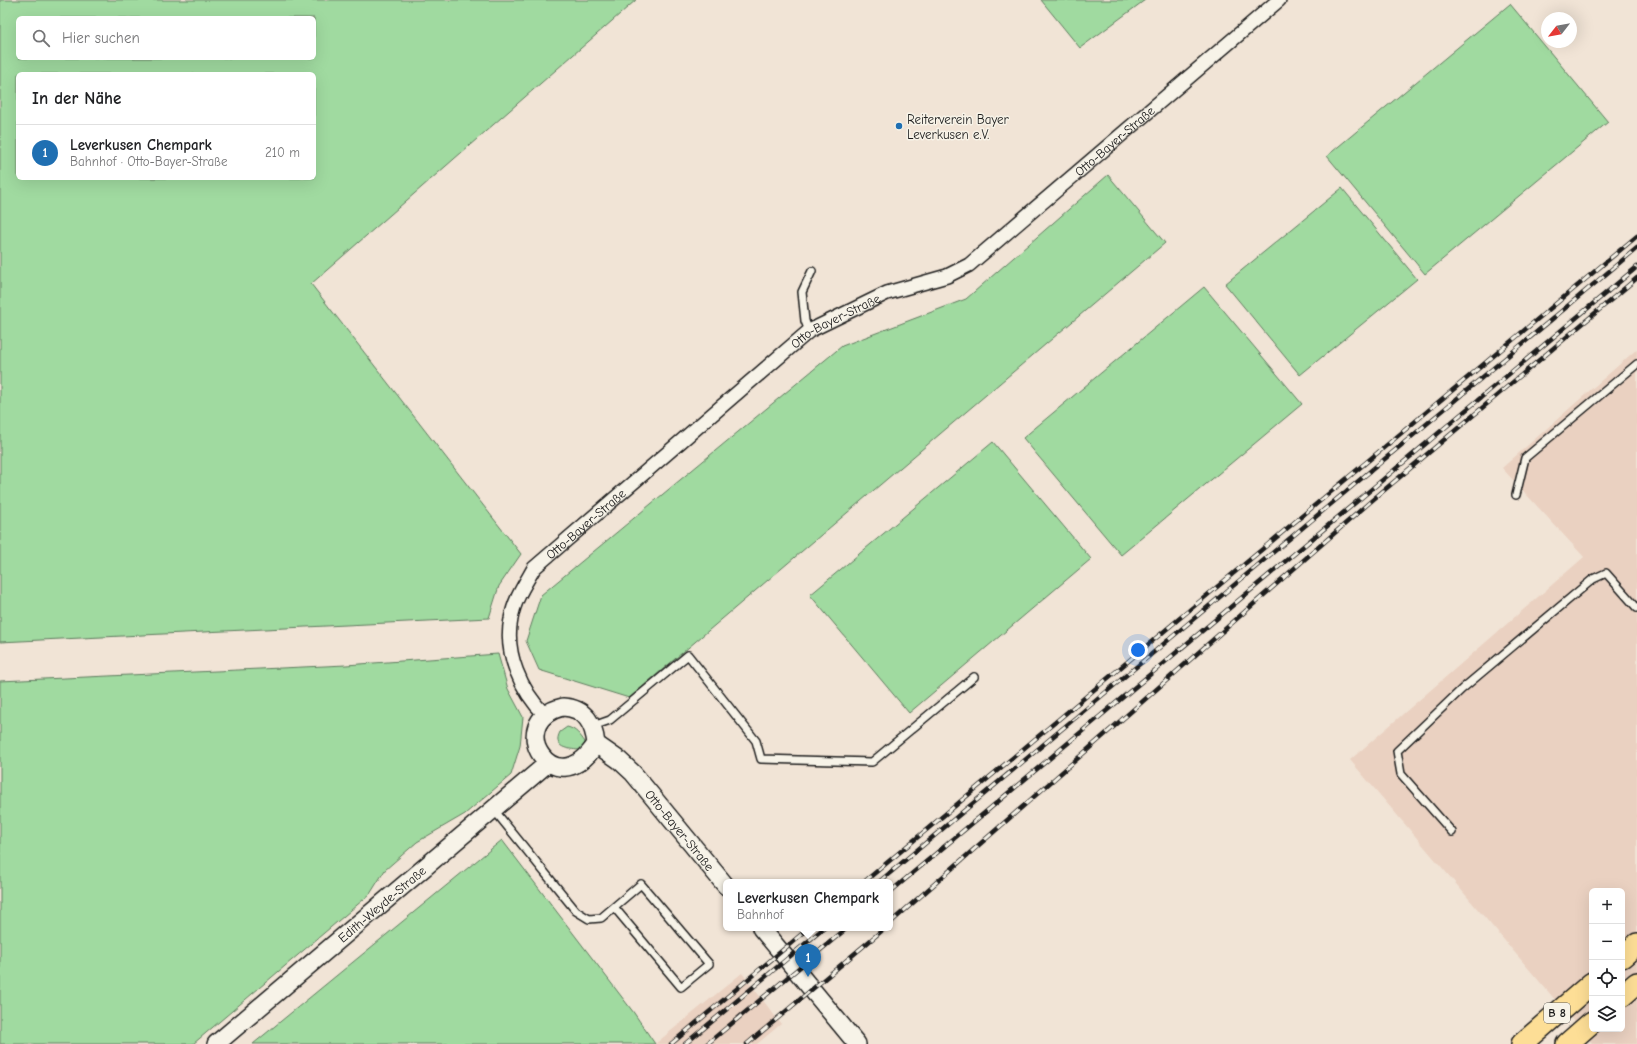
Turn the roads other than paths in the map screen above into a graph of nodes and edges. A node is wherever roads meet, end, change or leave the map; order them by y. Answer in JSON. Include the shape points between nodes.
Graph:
{"nodes":[{"id":1,"x":1279,"y":0,"type":"edge"},
{"id":2,"x":812,"y":271,"type":"dead end"},
{"id":3,"x":809,"y":331,"type":"junction"},
{"id":4,"x":1637,"y":364,"type":"edge"},
{"id":5,"x":1516,"y":495,"type":"dead end"},
{"id":6,"x":1637,"y":608,"type":"edge"},
{"id":7,"x":974,"y":677,"type":"dead end"},
{"id":8,"x":545,"y":715,"type":"junction"},
{"id":9,"x":593,"y":726,"type":"junction"},
{"id":10,"x":596,"y":744,"type":"junction"},
{"id":11,"x":548,"y":763,"type":"junction"},
{"id":12,"x":494,"y":810,"type":"junction"},
{"id":13,"x":1452,"y":832,"type":"dead end"},
{"id":14,"x":723,"y":882,"type":"edge"},
{"id":15,"x":614,"y":908,"type":"junction"},
{"id":16,"x":763,"y":931,"type":"edge"},
{"id":17,"x":1637,"y":944,"type":"edge"},
{"id":18,"x":1625,"y":954,"type":"edge"},
{"id":19,"x":1637,"y":983,"type":"edge"},
{"id":20,"x":1589,"y":986,"type":"edge"},
{"id":21,"x":1625,"y":993,"type":"edge"},
{"id":22,"x":1589,"y":1025,"type":"edge"},
{"id":23,"x":216,"y":1044,"type":"edge"},
{"id":24,"x":857,"y":1044,"type":"edge"},
{"id":25,"x":1522,"y":1044,"type":"edge"},
{"id":26,"x":1567,"y":1044,"type":"edge"}],
"edges":[{"from":1,"to":3,"type":"street","name":"Otto-Bayer-Straße","via":[[969,264],[947,276],[887,293]]},
{"from":2,"to":3,"type":"lane","via":[[802,292],[805,321]]},
{"from":3,"to":8,"type":"street","name":"Otto-Bayer-Straße","via":[[534,568],[518,596],[509,631],[513,663],[528,694]]},
{"from":4,"to":5,"type":"lane","via":[[1524,458]]},
{"from":6,"to":13,"type":"lane","via":[[1606,573],[1593,579],[1462,689],[1397,751],[1401,774]]},
{"from":7,"to":9,"type":"lane","via":[[872,762],[761,760],[756,741],[688,655],[610,720]]},
{"from":8,"to":9,"type":"street","via":[[553,709],[569,707],[586,715]]},
{"from":8,"to":11,"type":"street","via":[[536,728],[536,743]]},
{"from":9,"to":10,"type":"street"},
{"from":10,"to":11,"type":"street","via":[[581,762],[568,767]]},
{"from":10,"to":14,"type":"street","name":"Otto-Bayer-Straße","via":[[633,773]]},
{"from":11,"to":12,"type":"street","name":"Edith-Weyde-Straße"},
{"from":12,"to":15,"type":"lane","via":[[576,911],[589,919],[601,918]]},
{"from":12,"to":23,"type":"street","name":"Edith-Weyde-Straße"},
{"from":15,"to":15,"type":"lane","via":[[641,884],[709,964],[681,987]]},
{"from":16,"to":24,"type":"street"},
{"from":17,"to":18,"type":"main road"},
{"from":19,"to":21,"type":"main road"},
{"from":20,"to":25,"type":"main road","number":"B 8"},
{"from":22,"to":26,"type":"main road","number":"B 8"}]}
